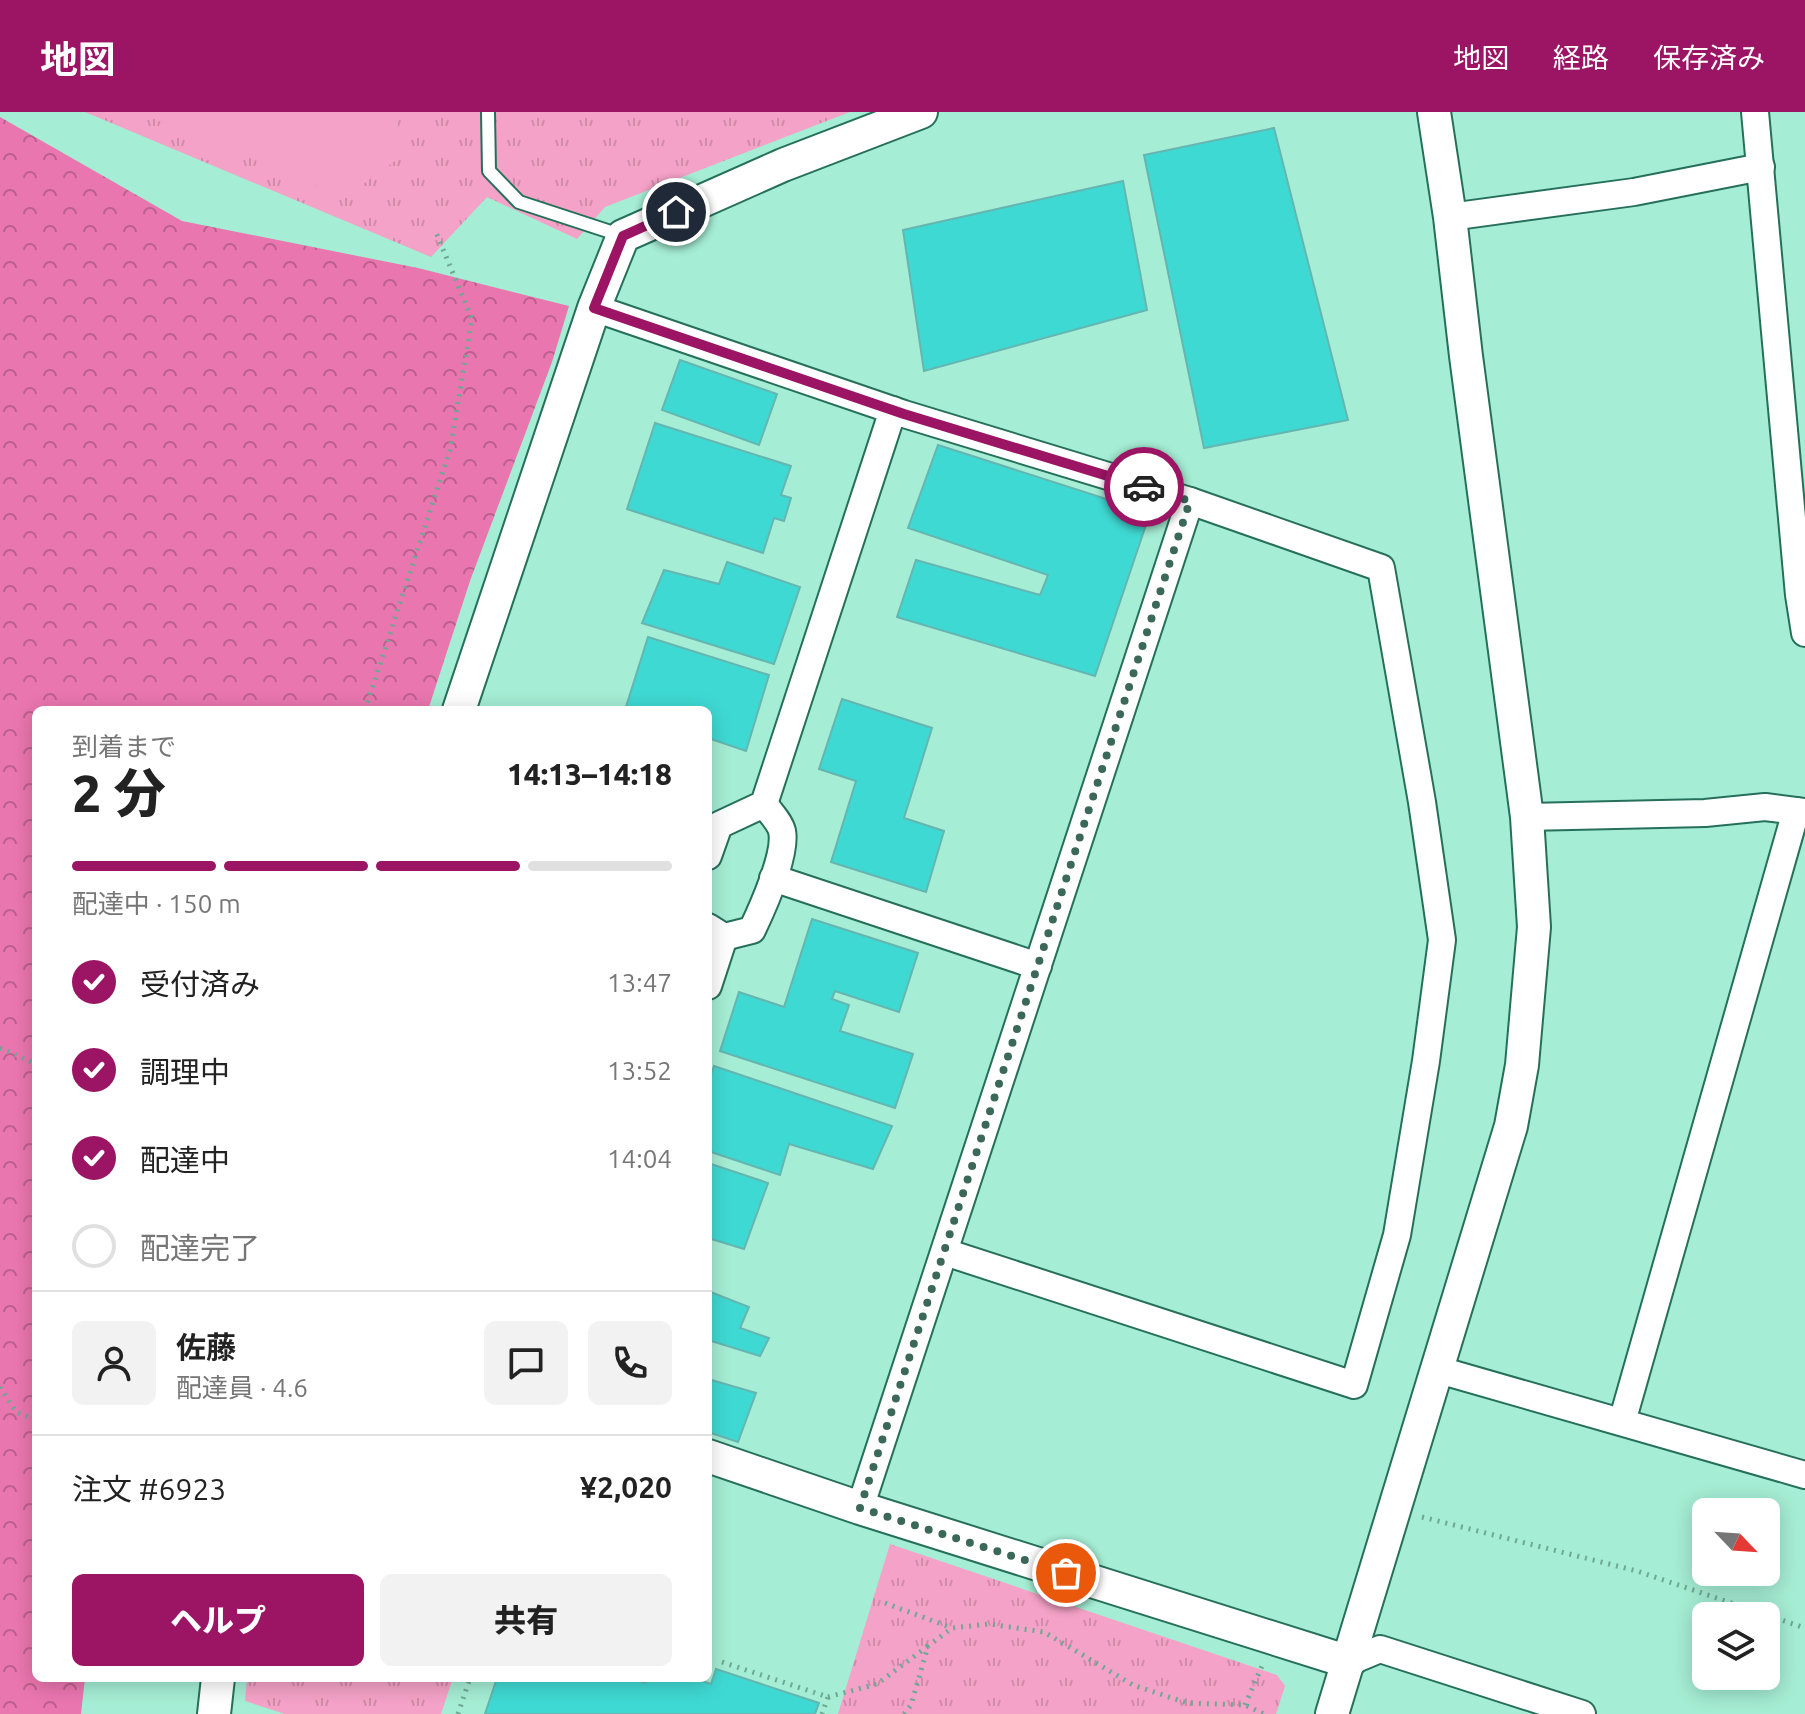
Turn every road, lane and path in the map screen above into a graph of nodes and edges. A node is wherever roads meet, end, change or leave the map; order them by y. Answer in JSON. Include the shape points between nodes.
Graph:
{"nodes":[{"id":1,"x":488,"y":112,"type":"edge"},
{"id":2,"x":921,"y":112,"type":"edge"},
{"id":3,"x":1434,"y":112,"type":"edge"},
{"id":4,"x":1755,"y":112,"type":"edge"},
{"id":5,"x":1761,"y":167,"type":"junction"},
{"id":6,"x":1450,"y":217,"type":"junction"},
{"id":7,"x":435,"y":230,"type":"dead end"},
{"id":8,"x":623,"y":236,"type":"junction"},
{"id":9,"x":594,"y":308,"type":"junction"},
{"id":10,"x":893,"y":410,"type":"junction"},
{"id":11,"x":1190,"y":501,"type":"junction"},
{"id":12,"x":1805,"y":633,"type":"edge"},
{"id":13,"x":366,"y":706,"type":"edge"},
{"id":14,"x":460,"y":706,"type":"edge"},
{"id":15,"x":764,"y":804,"type":"junction"},
{"id":16,"x":1801,"y":811,"type":"edge"},
{"id":17,"x":1527,"y":817,"type":"junction"},
{"id":18,"x":712,"y":845,"type":"edge"},
{"id":19,"x":773,"y":878,"type":"junction"},
{"id":20,"x":716,"y":932,"type":"edge"},
{"id":21,"x":712,"y":959,"type":"edge"},
{"id":22,"x":1038,"y":966,"type":"junction"},
{"id":23,"x":0,"y":1048,"type":"edge"},
{"id":24,"x":32,"y":1062,"type":"edge"},
{"id":25,"x":945,"y":1252,"type":"junction"},
{"id":26,"x":1439,"y":1370,"type":"junction"},
{"id":27,"x":0,"y":1387,"type":"edge"},
{"id":28,"x":32,"y":1418,"type":"edge"},
{"id":29,"x":1622,"y":1422,"type":"junction"},
{"id":30,"x":712,"y":1457,"type":"edge"},
{"id":31,"x":1805,"y":1475,"type":"edge"},
{"id":32,"x":860,"y":1508,"type":"junction"},
{"id":33,"x":1393,"y":1508,"type":"junction"},
{"id":34,"x":885,"y":1603,"type":"dead end"},
{"id":35,"x":952,"y":1628,"type":"junction"},
{"id":36,"x":1805,"y":1628,"type":"edge"},
{"id":37,"x":1271,"y":1638,"type":"junction"},
{"id":38,"x":928,"y":1646,"type":"junction"},
{"id":39,"x":722,"y":1662,"type":"dead end"},
{"id":40,"x":1349,"y":1662,"type":"junction"},
{"id":41,"x":218,"y":1682,"type":"edge"},
{"id":42,"x":469,"y":1682,"type":"edge"},
{"id":43,"x":828,"y":1697,"type":"junction"},
{"id":44,"x":1245,"y":1705,"type":"junction"},
{"id":45,"x":1547,"y":1709,"type":"edge"},
{"id":46,"x":216,"y":1713,"type":"edge"},
{"id":47,"x":458,"y":1714,"type":"edge"},
{"id":48,"x":822,"y":1714,"type":"edge"},
{"id":49,"x":904,"y":1714,"type":"edge"},
{"id":50,"x":1264,"y":1714,"type":"edge"},
{"id":51,"x":1332,"y":1714,"type":"edge"},
{"id":52,"x":1582,"y":1714,"type":"edge"}],
"edges":[{"from":1,"to":8,"type":"lane","via":[[489,171],[519,202]]},
{"from":2,"to":8,"type":"street","via":[[783,165]]},
{"from":3,"to":6,"type":"street"},
{"from":4,"to":5,"type":"street"},
{"from":5,"to":6,"type":"street","via":[[1620,195]]},
{"from":5,"to":12,"type":"street"},
{"from":6,"to":17,"type":"street"},
{"from":7,"to":13,"type":"path","via":[[472,319],[450,450]]},
{"from":8,"to":9,"type":"street"},
{"from":9,"to":10,"type":"street"},
{"from":9,"to":14,"type":"street"},
{"from":10,"to":11,"type":"street"},
{"from":10,"to":15,"type":"street"},
{"from":11,"to":22,"type":"street"},
{"from":11,"to":25,"type":"street","via":[[1381,568],[1442,940],[1397,1235],[1354,1385]]},
{"from":15,"to":18,"type":"street","via":[[719,825]]},
{"from":15,"to":19,"type":"street","via":[[782,830]]},
{"from":16,"to":17,"type":"street","via":[[1765,807]]},
{"from":16,"to":29,"type":"street"},
{"from":17,"to":26,"type":"street","via":[[1534,927],[1522,1065],[1511,1126]]},
{"from":19,"to":20,"type":"street","via":[[752,930]]},
{"from":19,"to":22,"type":"street"},
{"from":20,"to":21,"type":"street"},
{"from":22,"to":25,"type":"street"},
{"from":23,"to":24,"type":"path"},
{"from":25,"to":32,"type":"street"},
{"from":26,"to":29,"type":"street"},
{"from":26,"to":33,"type":"street"},
{"from":27,"to":28,"type":"path","via":[[16,1412]]},
{"from":29,"to":31,"type":"street"},
{"from":30,"to":32,"type":"street"},
{"from":32,"to":37,"type":"street"},
{"from":33,"to":36,"type":"path","via":[[1637,1571]]},
{"from":33,"to":40,"type":"street"},
{"from":34,"to":35,"type":"path"},
{"from":35,"to":38,"type":"path"},
{"from":35,"to":44,"type":"path","via":[[989,1624],[1044,1632],[1133,1685],[1187,1703]]},
{"from":37,"to":40,"type":"street"},
{"from":37,"to":44,"type":"path"},
{"from":38,"to":43,"type":"path","via":[[877,1684]]},
{"from":38,"to":49,"type":"path"},
{"from":39,"to":43,"type":"path"},
{"from":40,"to":45,"type":"street","via":[[1380,1649]]},
{"from":40,"to":51,"type":"street"},
{"from":41,"to":46,"type":"street"},
{"from":42,"to":47,"type":"path"},
{"from":43,"to":48,"type":"path"},
{"from":44,"to":50,"type":"path"},
{"from":45,"to":52,"type":"street"}]}
